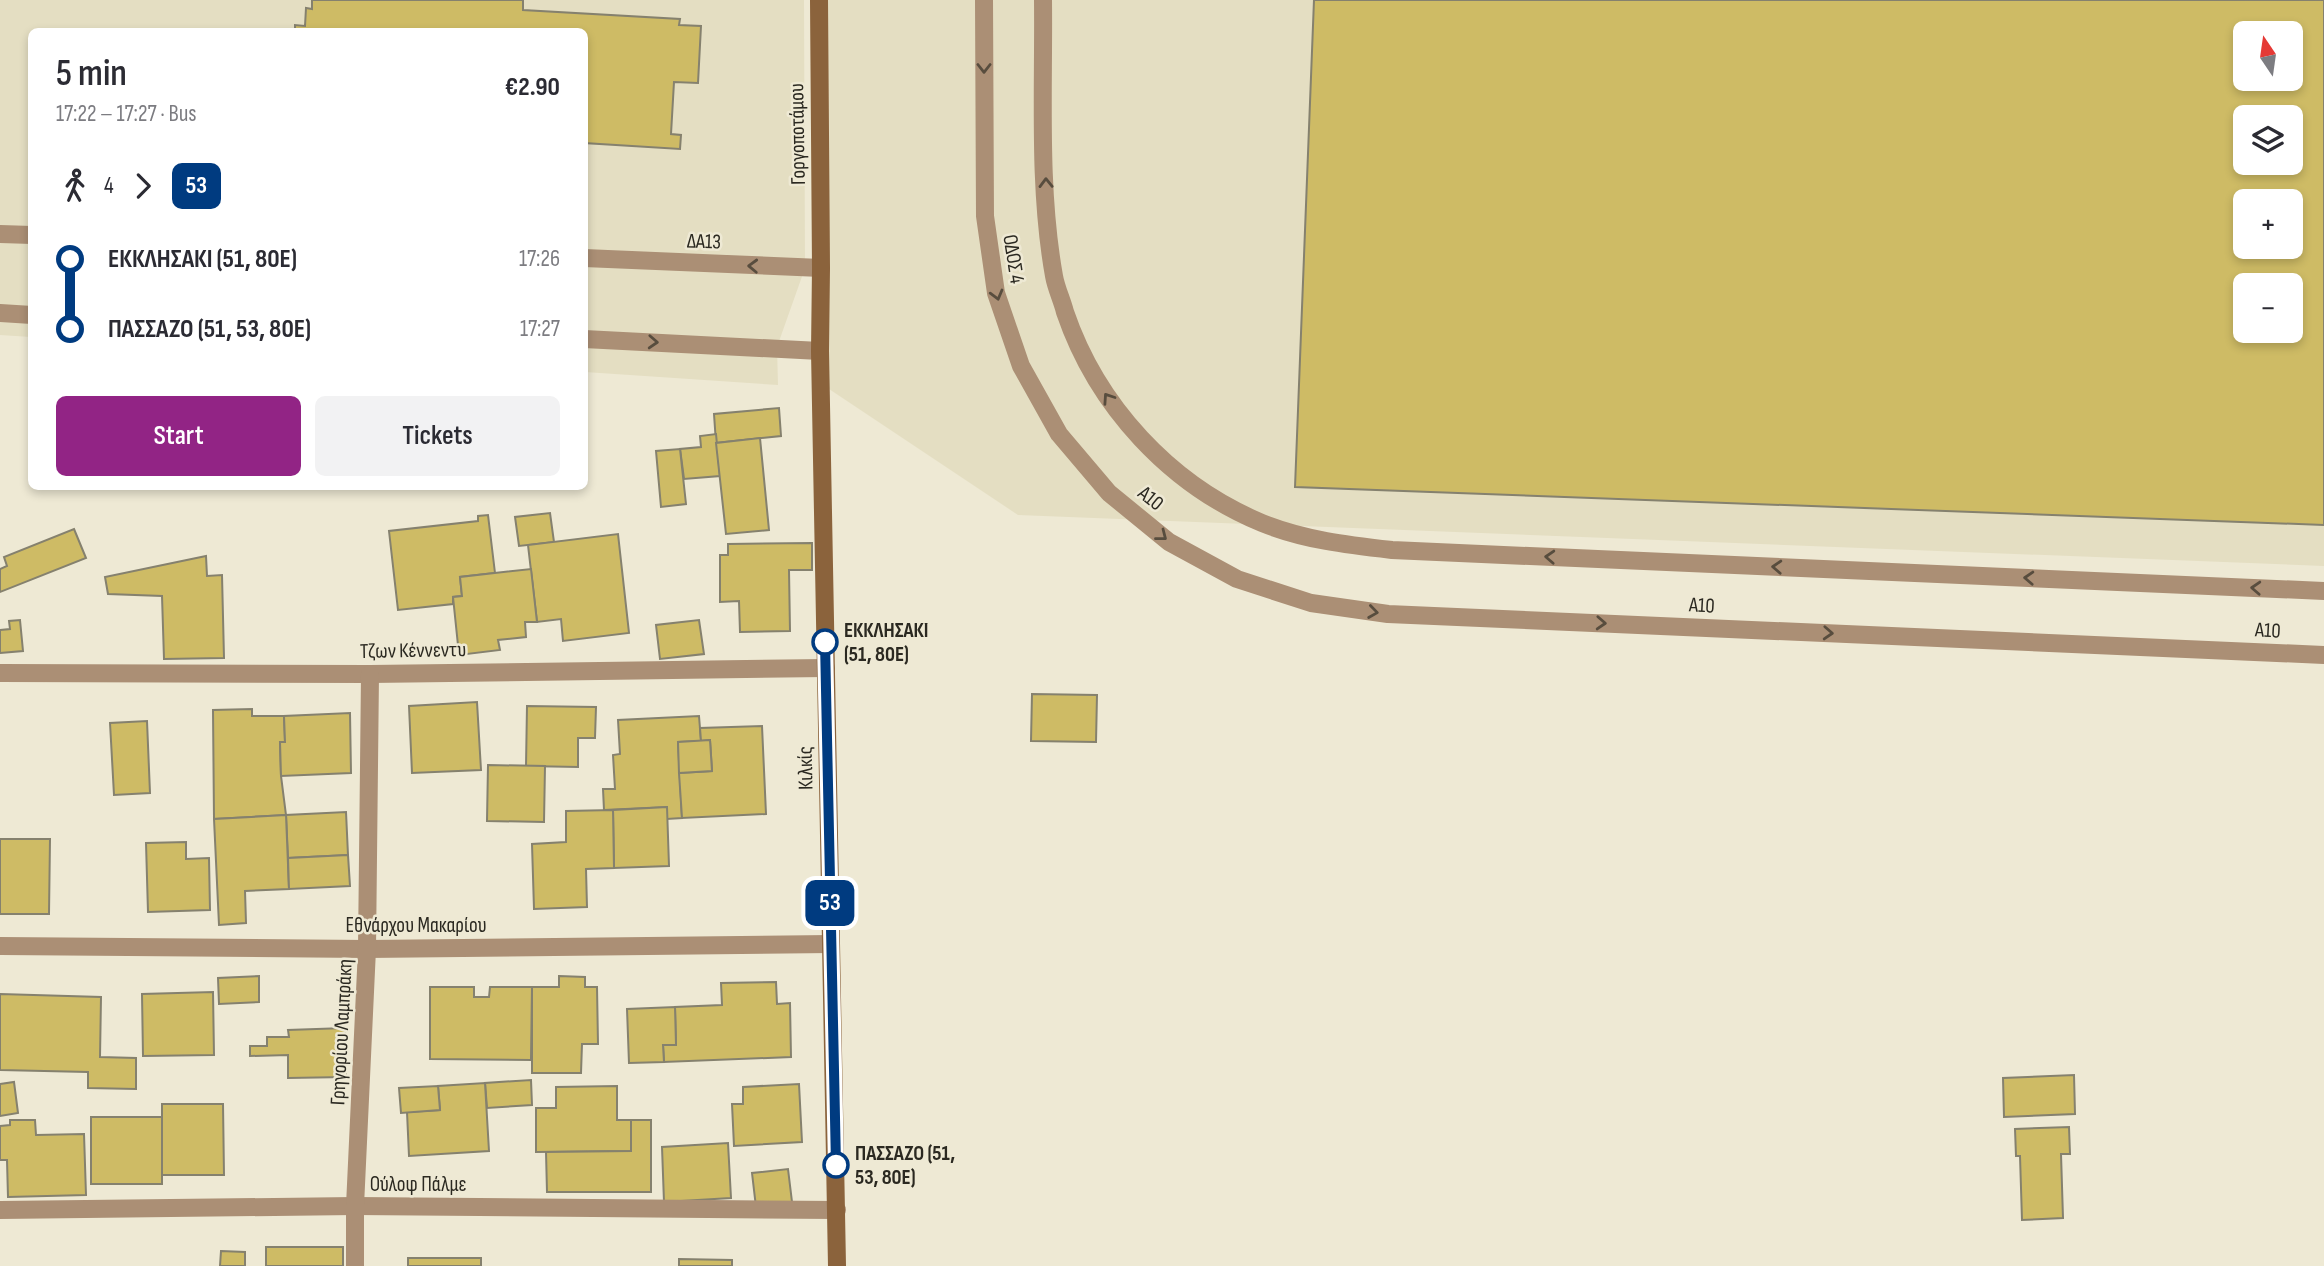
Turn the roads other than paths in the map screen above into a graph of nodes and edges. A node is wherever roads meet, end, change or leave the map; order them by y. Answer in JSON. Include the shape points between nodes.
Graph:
{"nodes":[{"id":1,"x":819,"y":0,"type":"edge"},
{"id":2,"x":984,"y":0,"type":"edge"},
{"id":3,"x":1043,"y":0,"type":"edge"},
{"id":4,"x":0,"y":234,"type":"edge"},
{"id":5,"x":28,"y":236,"type":"edge"},
{"id":6,"x":588,"y":258,"type":"edge"},
{"id":7,"x":821,"y":268,"type":"junction"},
{"id":8,"x":0,"y":313,"type":"edge"},
{"id":9,"x":28,"y":315,"type":"edge"},
{"id":10,"x":588,"y":339,"type":"edge"},
{"id":11,"x":820,"y":351,"type":"junction"},
{"id":12,"x":1151,"y":451,"type":"joint"},
{"id":13,"x":1109,"y":493,"type":"joint"},
{"id":14,"x":2324,"y":591,"type":"edge"},
{"id":15,"x":2324,"y":655,"type":"edge"},
{"id":16,"x":826,"y":668,"type":"junction"},
{"id":17,"x":0,"y":673,"type":"edge"},
{"id":18,"x":370,"y":674,"type":"junction"},
{"id":19,"x":831,"y":944,"type":"junction"},
{"id":20,"x":0,"y":946,"type":"edge"},
{"id":21,"x":368,"y":949,"type":"junction"},
{"id":22,"x":355,"y":1206,"type":"junction"},
{"id":23,"x":0,"y":1210,"type":"edge"},
{"id":24,"x":836,"y":1210,"type":"junction"},
{"id":25,"x":355,"y":1266,"type":"edge"},
{"id":26,"x":837,"y":1266,"type":"edge"}],
"edges":[{"from":1,"to":7,"type":"main road","name":"Γοργοποτάμου"},
{"from":2,"to":13,"type":"street","name":"ΟΔΟΣ 4","one_way":true,"via":[[985,216],[996,293],[1021,366],[1059,434]]},
{"from":12,"to":3,"type":"street","name":"ΟΔΟΣ 4","one_way":true,"via":[[1109,400],[1076,342],[1055,279],[1046,213]]},
{"from":4,"to":5,"type":"street"},
{"from":7,"to":6,"type":"street","name":"ΔΑ13","one_way":true},
{"from":7,"to":11,"type":"main road","name":"Κιλκίς"},
{"from":8,"to":9,"type":"street"},
{"from":10,"to":11,"type":"street","one_way":true},
{"from":11,"to":16,"type":"main road","name":"Κιλκίς"},
{"from":14,"to":12,"type":"street","name":"Α10","one_way":true,"via":[[1392,550],[1326,543],[1262,523],[1203,492]]},
{"from":13,"to":15,"type":"street","name":"Α10","one_way":true,"via":[[1169,542],[1237,579],[1311,603],[1388,614]]},
{"from":16,"to":18,"type":"street","name":"Τζων Κέννεντυ"},
{"from":16,"to":19,"type":"main road","name":"Κιλκίς"},
{"from":17,"to":18,"type":"street","name":"Τζων Κέννεντυ"},
{"from":18,"to":21,"type":"street","name":"Γρηγορίου Λαμπράκη"},
{"from":19,"to":21,"type":"street","name":"Εθνάρχου Μακαρίου"},
{"from":19,"to":24,"type":"main road","name":"Κιλκίς"},
{"from":20,"to":21,"type":"street","name":"Εθνάρχου Μακαρίου"},
{"from":21,"to":22,"type":"street","name":"Γρηγορίου Λαμπράκη"},
{"from":22,"to":23,"type":"street","name":"Ούλοφ Πάλμε"},
{"from":22,"to":24,"type":"street","name":"Ούλοφ Πάλμε"},
{"from":22,"to":25,"type":"street","name":"Γρηγορίου Λαμπράκη"},
{"from":24,"to":26,"type":"main road","name":"Κιλκίς"}]}
